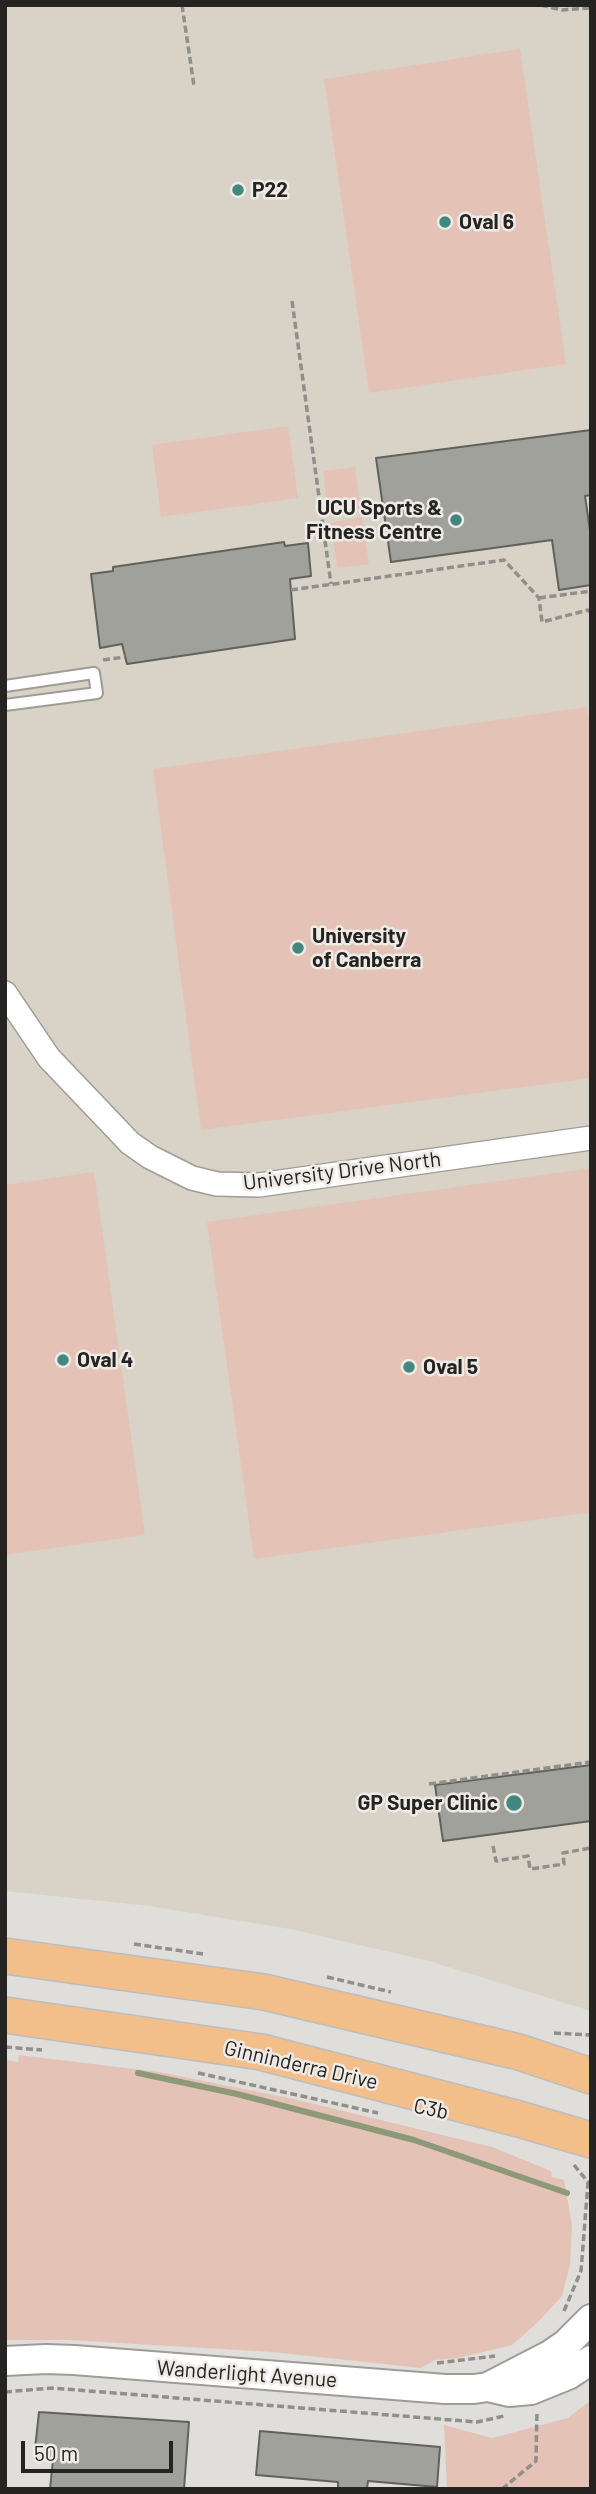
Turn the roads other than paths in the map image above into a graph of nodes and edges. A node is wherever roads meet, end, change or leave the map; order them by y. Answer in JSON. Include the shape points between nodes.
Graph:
{"nodes":[{"id":1,"x":5,"y":686,"type":"edge"},
{"id":2,"x":5,"y":705,"type":"edge"},
{"id":3,"x":5,"y":993,"type":"edge"},
{"id":4,"x":591,"y":1138,"type":"edge"},
{"id":5,"x":5,"y":1956,"type":"edge"},
{"id":6,"x":5,"y":2015,"type":"edge"},
{"id":7,"x":591,"y":2049,"type":"edge"},
{"id":8,"x":519,"y":2052,"type":"junction"},
{"id":9,"x":591,"y":2076,"type":"edge"},
{"id":10,"x":585,"y":2160,"type":"edge"},
{"id":11,"x":591,"y":2319,"type":"edge"},
{"id":12,"x":591,"y":2360,"type":"edge"},
{"id":13,"x":5,"y":2361,"type":"edge"},
{"id":14,"x":488,"y":2387,"type":"junction"}],
"edges":[{"from":1,"to":2,"type":"lane","via":[[94,673],[97,693]]},
{"from":3,"to":4,"type":"street","name":"University Drive North","via":[[49,1058],[130,1143],[192,1178],[259,1185]]},
{"from":5,"to":8,"type":"main road","via":[[264,1992]]},
{"from":6,"to":10,"type":"main road","name":"Ginninderra Drive","via":[[261,2052],[519,2119]]},
{"from":7,"to":8,"type":"main road"},
{"from":8,"to":9,"type":"main road"},
{"from":11,"to":14,"type":"street","name":"Wanderlight Avenue","via":[[550,2355]]},
{"from":12,"to":14,"type":"street","name":"Wanderlight Avenue","via":[[531,2390],[509,2392]]},
{"from":13,"to":14,"type":"street","name":"Wanderlight Avenue","via":[[74,2360],[430,2388]]}]}
